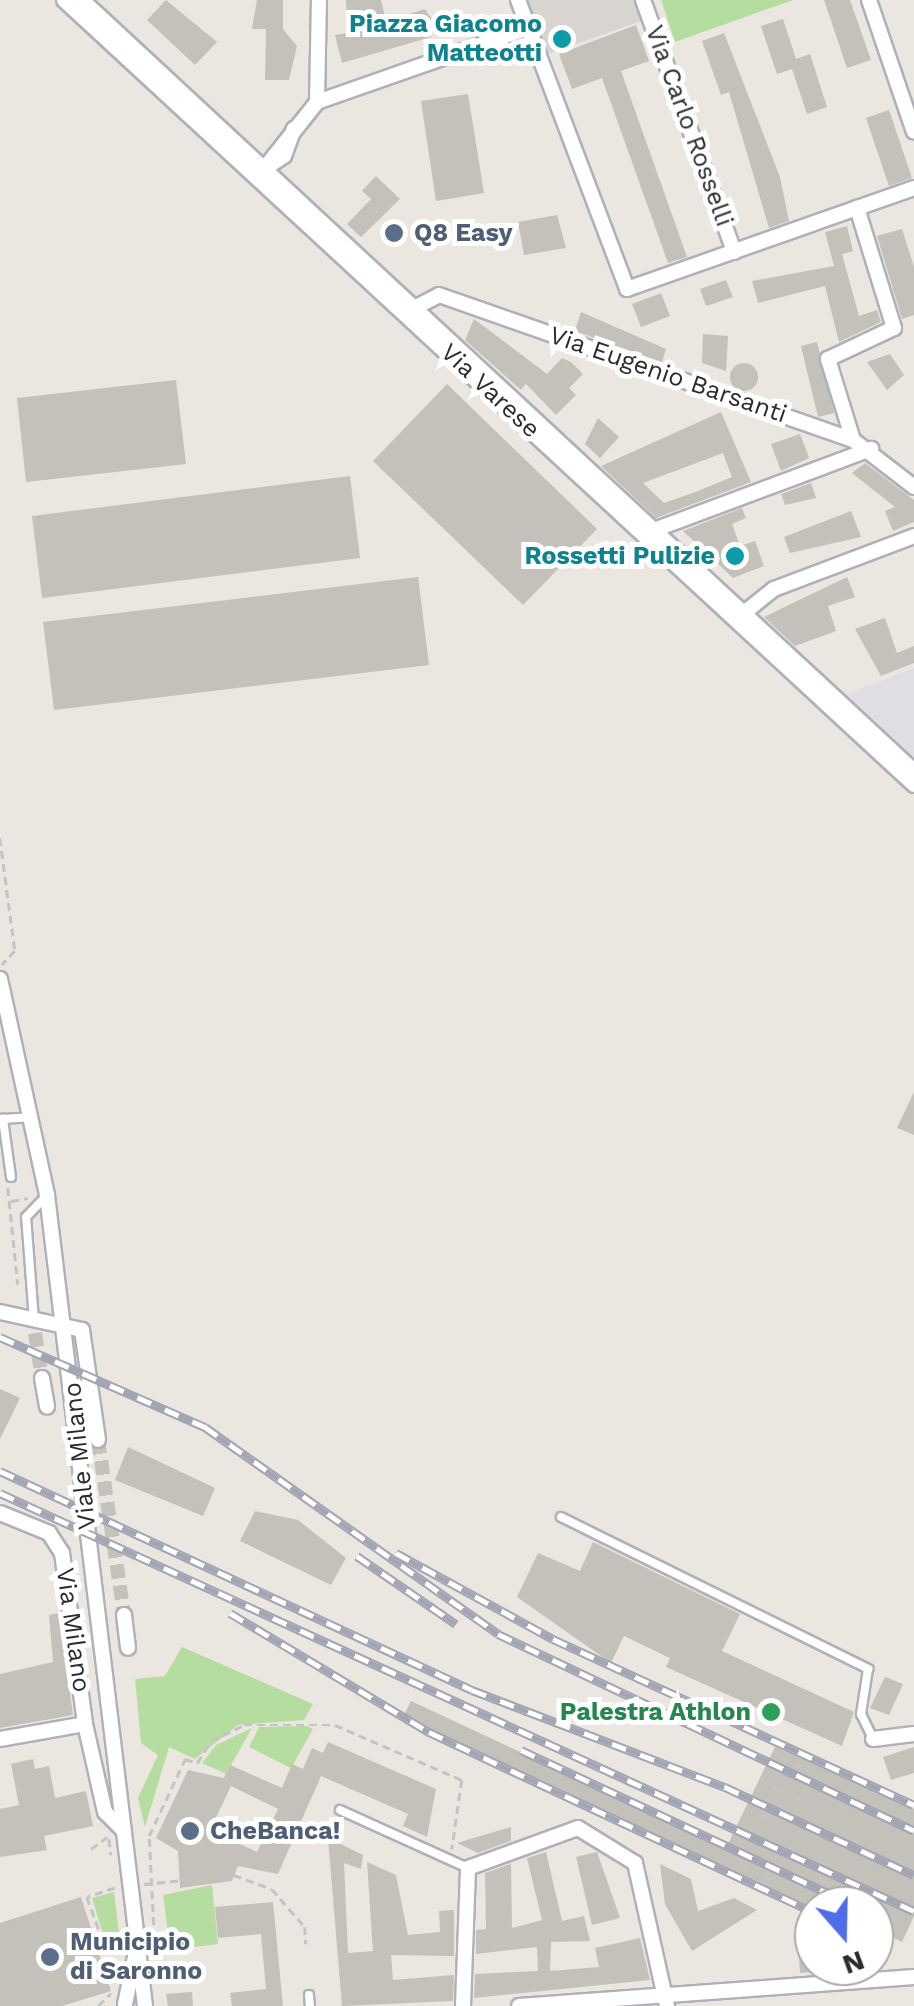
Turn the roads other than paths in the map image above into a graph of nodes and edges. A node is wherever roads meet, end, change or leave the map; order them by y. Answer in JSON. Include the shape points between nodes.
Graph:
{"nodes":[{"id":1,"x":64,"y":0,"type":"edge"},
{"id":2,"x":82,"y":0,"type":"edge"},
{"id":3,"x":319,"y":0,"type":"edge"},
{"id":4,"x":518,"y":0,"type":"edge"},
{"id":5,"x":643,"y":0,"type":"edge"},
{"id":6,"x":868,"y":0,"type":"edge"},
{"id":7,"x":528,"y":28,"type":"junction"},
{"id":8,"x":316,"y":102,"type":"junction"},
{"id":9,"x":914,"y":132,"type":"edge"},
{"id":10,"x":263,"y":170,"type":"junction"},
{"id":11,"x":914,"y":188,"type":"edge"},
{"id":12,"x":856,"y":208,"type":"junction"},
{"id":13,"x":734,"y":252,"type":"junction"},
{"id":14,"x":414,"y":308,"type":"junction"},
{"id":15,"x":853,"y":440,"type":"junction"},
{"id":16,"x":871,"y":450,"type":"junction"},
{"id":17,"x":914,"y":487,"type":"edge"},
{"id":18,"x":654,"y":530,"type":"junction"},
{"id":19,"x":914,"y":536,"type":"edge"},
{"id":20,"x":744,"y":613,"type":"junction"},
{"id":21,"x":914,"y":771,"type":"edge"},
{"id":22,"x":914,"y":785,"type":"edge"},
{"id":23,"x":0,"y":979,"type":"edge"},
{"id":24,"x":32,"y":1116,"type":"junction"},
{"id":25,"x":3,"y":1146,"type":"edge"},
{"id":26,"x":12,"y":1177,"type":"road end"},
{"id":27,"x":47,"y":1195,"type":"junction"},
{"id":28,"x":0,"y":1312,"type":"edge"},
{"id":29,"x":35,"y":1326,"type":"junction"},
{"id":30,"x":65,"y":1327,"type":"junction"},
{"id":31,"x":42,"y":1378,"type":"tunnel mouth"},
{"id":32,"x":46,"y":1407,"type":"dead end"},
{"id":33,"x":98,"y":1440,"type":"tunnel mouth"},
{"id":34,"x":0,"y":1513,"type":"edge"},
{"id":35,"x":561,"y":1517,"type":"dead end"},
{"id":36,"x":124,"y":1614,"type":"tunnel mouth"},
{"id":37,"x":128,"y":1648,"type":"dead end"},
{"id":38,"x":85,"y":1724,"type":"junction"},
{"id":39,"x":914,"y":1734,"type":"edge"},
{"id":40,"x":0,"y":1739,"type":"edge"},
{"id":41,"x":873,"y":1740,"type":"joint"},
{"id":42,"x":340,"y":1810,"type":"dead end"},
{"id":43,"x":124,"y":1831,"type":"junction"},
{"id":44,"x":468,"y":1868,"type":"junction"},
{"id":45,"x":144,"y":1938,"type":"junction"},
{"id":46,"x":910,"y":1976,"type":"edge"},
{"id":47,"x":309,"y":1995,"type":"dead end"},
{"id":48,"x":666,"y":2001,"type":"edge"},
{"id":49,"x":132,"y":2005,"type":"edge"},
{"id":50,"x":310,"y":2006,"type":"edge"},
{"id":51,"x":463,"y":2006,"type":"edge"},
{"id":52,"x":521,"y":2006,"type":"edge"}],
"edges":[{"from":1,"to":22,"type":"street","name":"Via Varese"},
{"from":2,"to":10,"type":"street","name":"Via Varese"},
{"from":3,"to":8,"type":"street"},
{"from":4,"to":7,"type":"street"},
{"from":5,"to":13,"type":"street","name":"Via Carlo Rosselli"},
{"from":6,"to":9,"type":"street"},
{"from":7,"to":8,"type":"street"},
{"from":7,"to":13,"type":"street","via":[[619,284],[636,288]]},
{"from":8,"to":10,"type":"street","via":[[284,156]]},
{"from":10,"to":14,"type":"street","name":"Via Varese"},
{"from":11,"to":12,"type":"street"},
{"from":12,"to":13,"type":"street"},
{"from":12,"to":15,"type":"street","via":[[894,328],[828,358]]},
{"from":14,"to":15,"type":"street","name":"Via Eugenio Barsanti","via":[[438,294]]},
{"from":14,"to":18,"type":"street","name":"Via Varese"},
{"from":15,"to":16,"type":"street","name":"Via Eugenio Barsanti"},
{"from":16,"to":17,"type":"street","name":"Via Eugenio Barsanti"},
{"from":16,"to":18,"type":"street"},
{"from":18,"to":20,"type":"street","name":"Via Varese"},
{"from":19,"to":20,"type":"street","via":[[774,589]]},
{"from":20,"to":21,"type":"street","name":"Via Varese"},
{"from":23,"to":24,"type":"street","name":"Viale Milano"},
{"from":24,"to":25,"type":"lane","via":[[2,1119]]},
{"from":24,"to":27,"type":"street","name":"Viale Milano"},
{"from":25,"to":26,"type":"lane"},
{"from":27,"to":29,"type":"lane","via":[[26,1217]]},
{"from":27,"to":30,"type":"street","name":"Viale Milano"},
{"from":28,"to":29,"type":"street"},
{"from":29,"to":30,"type":"street"},
{"from":30,"to":33,"type":"street","via":[[82,1330]]},
{"from":30,"to":43,"type":"street","name":"Viale Milano"},
{"from":31,"to":32,"type":"street","name":"Viale Milano"},
{"from":34,"to":38,"type":"street","name":"Via Milano","via":[[50,1533],[62,1553]]},
{"from":35,"to":41,"type":"lane","via":[[868,1669],[861,1714]]},
{"from":36,"to":37,"type":"street"},
{"from":38,"to":40,"type":"street"},
{"from":38,"to":43,"type":"street","name":"Via Milano","via":[[110,1819]]},
{"from":39,"to":41,"type":"street"},
{"from":42,"to":44,"type":"lane"},
{"from":43,"to":45,"type":"street","name":"Viale Milano"},
{"from":44,"to":48,"type":"street","via":[[578,1828],[634,1864]]},
{"from":44,"to":51,"type":"street"},
{"from":45,"to":49,"type":"street","name":"Viale Milano"},
{"from":45,"to":49,"type":"street","name":"Viale Milano","via":[[127,1977]]},
{"from":46,"to":48,"type":"street"},
{"from":47,"to":50,"type":"lane"},
{"from":48,"to":52,"type":"street"}]}
